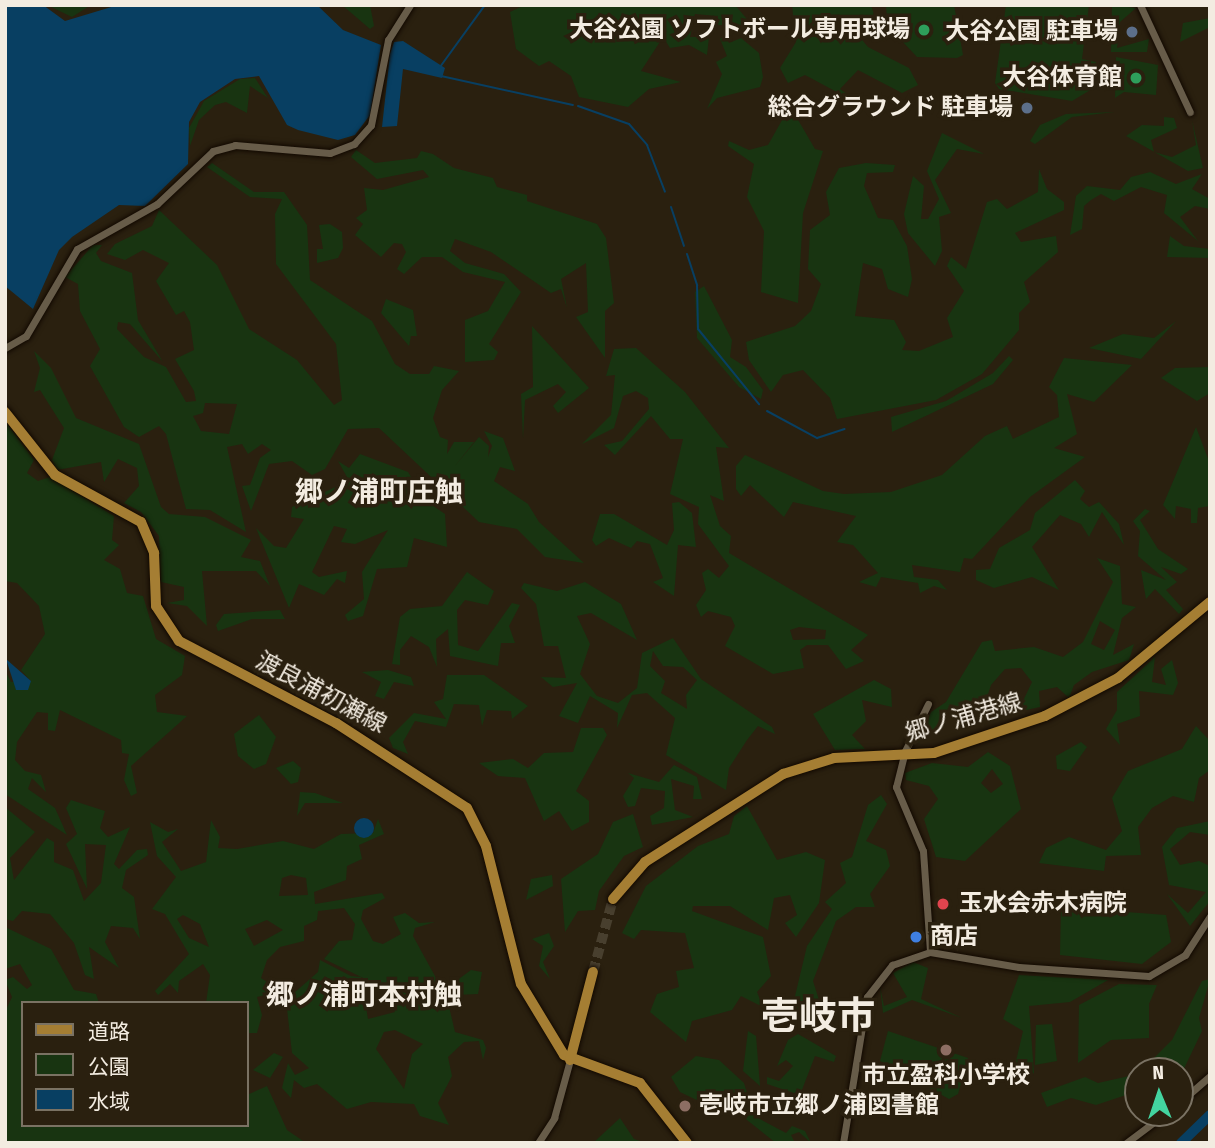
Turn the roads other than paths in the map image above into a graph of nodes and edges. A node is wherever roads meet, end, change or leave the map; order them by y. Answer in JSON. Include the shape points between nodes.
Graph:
{"nodes":[{"id":1,"x":410,"y":5,"type":"edge"},
{"id":2,"x":1140,"y":5,"type":"edge"},
{"id":3,"x":1191,"y":112,"type":"dead end"},
{"id":4,"x":5,"y":348,"type":"edge"},
{"id":5,"x":5,"y":412,"type":"edge"},
{"id":6,"x":1210,"y":602,"type":"edge"},
{"id":7,"x":928,"y":704,"type":"dead end"},
{"id":8,"x":903,"y":758,"type":"junction"},
{"id":9,"x":613,"y":899,"type":"tunnel mouth"},
{"id":10,"x":1210,"y":916,"type":"edge"},
{"id":11,"x":930,"y":952,"type":"junction"},
{"id":12,"x":593,"y":972,"type":"tunnel mouth"},
{"id":13,"x":570,"y":1059,"type":"junction"},
{"id":14,"x":1210,"y":1076,"type":"edge"},
{"id":15,"x":1194,"y":1090,"type":"edge"},
{"id":16,"x":1147,"y":1127,"type":"edge"},
{"id":17,"x":538,"y":1143,"type":"edge"},
{"id":18,"x":687,"y":1143,"type":"edge"},
{"id":19,"x":843,"y":1143,"type":"edge"},
{"id":20,"x":1126,"y":1143,"type":"edge"}],
"edges":[{"from":1,"to":4,"type":"street","via":[[388,40],[374,118],[355,144],[330,153],[235,145],[213,151],[157,204],[73,253],[26,336]]},
{"from":2,"to":3,"type":"street"},
{"from":5,"to":13,"type":"main road","name":"渡良浦初瀬線","via":[[55,475],[141,522],[155,553],[154,600],[179,641],[336,723],[467,808],[486,846],[521,984]]},
{"from":6,"to":8,"type":"main road","name":"郷ノ浦港線","via":[[1083,699],[934,753]]},
{"from":7,"to":8,"type":"street"},
{"from":8,"to":9,"type":"main road","name":"郷ノ浦港線","via":[[834,758],[783,774],[657,853]]},
{"from":8,"to":11,"type":"street","via":[[897,800],[921,843]]},
{"from":10,"to":11,"type":"street","via":[[1181,958],[1142,977]]},
{"from":11,"to":19,"type":"street","via":[[892,965],[869,993]]},
{"from":12,"to":13,"type":"main road"},
{"from":13,"to":17,"type":"street","via":[[554,1118]]},
{"from":13,"to":18,"type":"main road","via":[[640,1083]]},
{"from":14,"to":15,"type":"street"},
{"from":16,"to":20,"type":"street"}]}
